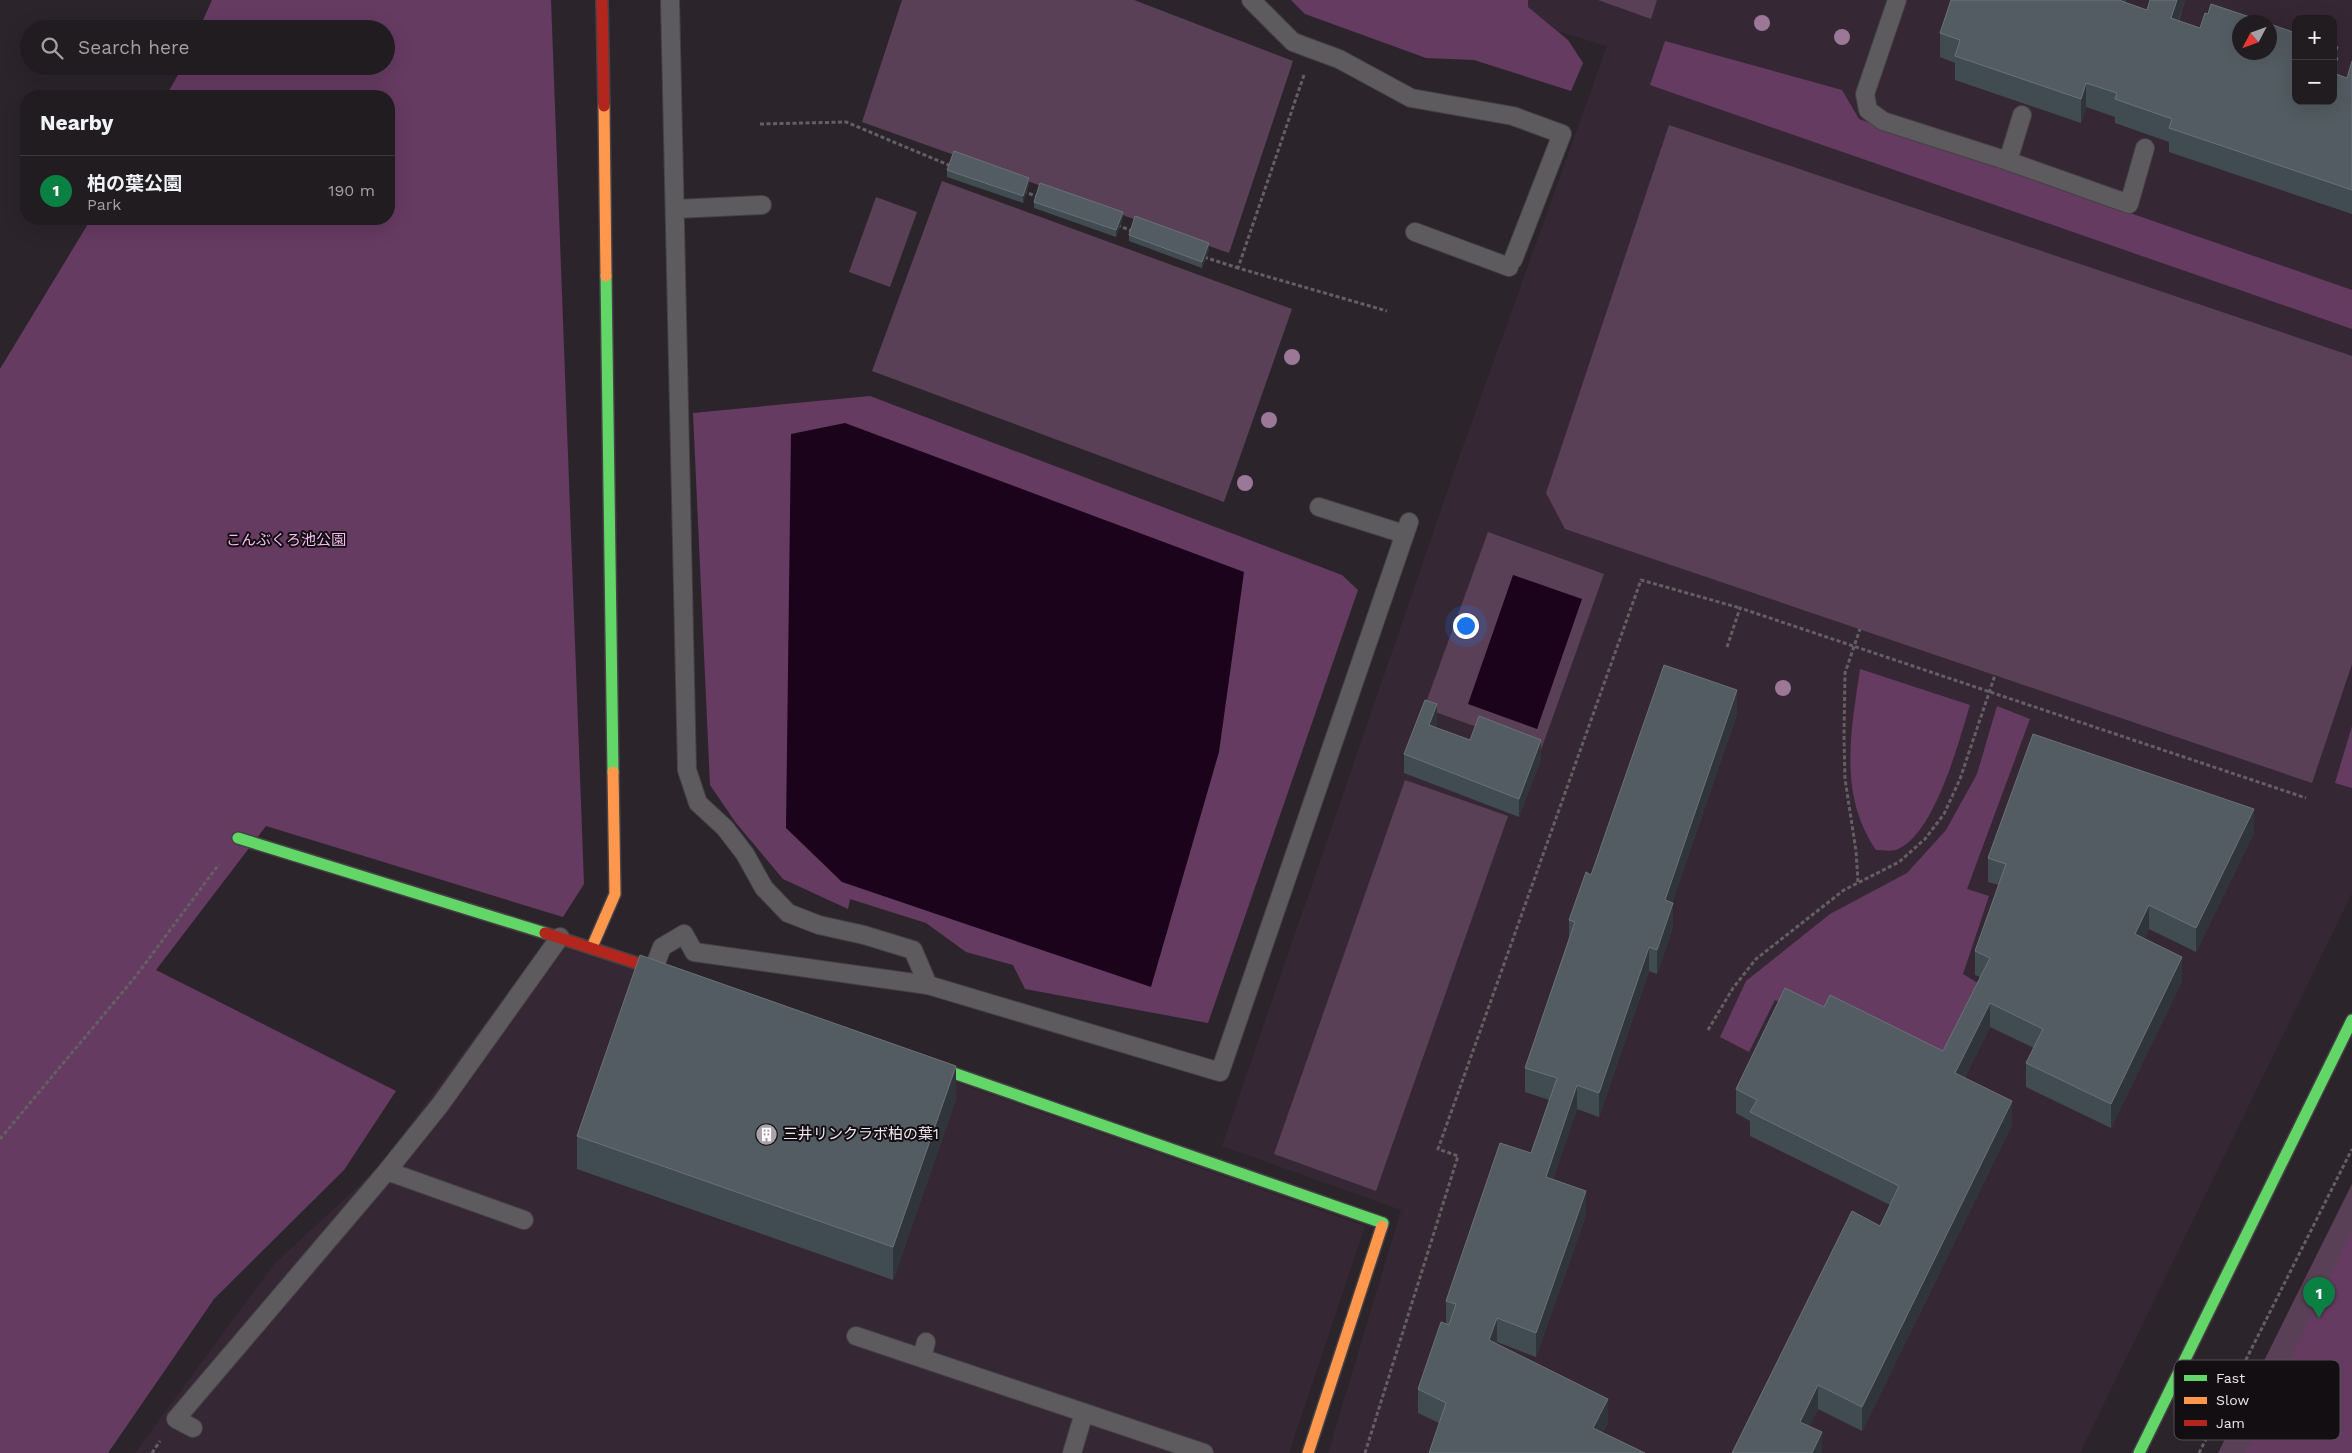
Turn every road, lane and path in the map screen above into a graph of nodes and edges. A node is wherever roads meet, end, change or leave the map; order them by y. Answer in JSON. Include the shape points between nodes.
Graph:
{"nodes":[{"id":1,"x":602,"y":0,"type":"edge"},
{"id":2,"x":670,"y":0,"type":"edge"},
{"id":3,"x":1251,"y":0,"type":"edge"},
{"id":4,"x":1897,"y":0,"type":"edge"},
{"id":5,"x":1314,"y":49,"type":"junction"},
{"id":6,"x":2022,"y":115,"type":"dead end"},
{"id":7,"x":760,"y":124,"type":"dead end"},
{"id":8,"x":2145,"y":148,"type":"dead end"},
{"id":9,"x":2008,"y":161,"type":"junction"},
{"id":10,"x":959,"y":169,"type":"edge"},
{"id":11,"x":1018,"y":190,"type":"edge"},
{"id":12,"x":1047,"y":200,"type":"edge"},
{"id":13,"x":762,"y":205,"type":"dead end"},
{"id":14,"x":675,"y":209,"type":"junction"},
{"id":15,"x":1111,"y":223,"type":"edge"},
{"id":16,"x":1415,"y":232,"type":"dead end"},
{"id":17,"x":1142,"y":234,"type":"edge"},
{"id":18,"x":1197,"y":254,"type":"edge"},
{"id":19,"x":1238,"y":268,"type":"junction"},
{"id":20,"x":1388,"y":311,"type":"dead end"},
{"id":21,"x":1319,"y":507,"type":"dead end"},
{"id":22,"x":1740,"y":608,"type":"junction"},
{"id":23,"x":1860,"y":629,"type":"dead end"},
{"id":24,"x":1854,"y":645,"type":"junction"},
{"id":25,"x":1727,"y":647,"type":"dead end"},
{"id":26,"x":1995,"y":675,"type":"dead end"},
{"id":27,"x":1990,"y":690,"type":"junction"},
{"id":28,"x":2306,"y":798,"type":"dead end"},
{"id":29,"x":238,"y":838,"type":"joint"},
{"id":30,"x":1858,"y":882,"type":"junction"},
{"id":31,"x":560,"y":937,"type":"junction"},
{"id":32,"x":592,"y":947,"type":"junction"},
{"id":33,"x":654,"y":968,"type":"junction"},
{"id":34,"x":682,"y":978,"type":"edge"},
{"id":35,"x":928,"y":985,"type":"junction"},
{"id":36,"x":2352,"y":1020,"type":"edge"},
{"id":37,"x":1708,"y":1030,"type":"dead end"},
{"id":38,"x":906,"y":1056,"type":"edge"},
{"id":39,"x":0,"y":1138,"type":"edge"},
{"id":40,"x":2352,"y":1149,"type":"edge"},
{"id":41,"x":387,"y":1171,"type":"junction"},
{"id":42,"x":524,"y":1220,"type":"dead end"},
{"id":43,"x":856,"y":1336,"type":"dead end"},
{"id":44,"x":2185,"y":1360,"type":"edge"},
{"id":45,"x":2246,"y":1360,"type":"edge"},
{"id":46,"x":2174,"y":1382,"type":"edge"},
{"id":47,"x":1084,"y":1413,"type":"junction"},
{"id":48,"x":193,"y":1428,"type":"dead end"},
{"id":49,"x":2206,"y":1440,"type":"edge"},
{"id":50,"x":1072,"y":1453,"type":"edge"},
{"id":51,"x":1204,"y":1453,"type":"edge"},
{"id":52,"x":1308,"y":1453,"type":"edge"},
{"id":53,"x":1365,"y":1453,"type":"edge"},
{"id":54,"x":2139,"y":1453,"type":"edge"},
{"id":55,"x":2199,"y":1453,"type":"edge"}],
"edges":[{"from":1,"to":32,"type":"street","via":[[615,894]]},
{"from":2,"to":14,"type":"lane"},
{"from":3,"to":5,"type":"lane","via":[[1293,42]]},
{"from":4,"to":9,"type":"lane","via":[[1865,94],[1868,110],[1882,121]]},
{"from":5,"to":16,"type":"lane","via":[[1411,98],[1513,116],[1562,134],[1511,263]]},
{"from":5,"to":19,"type":"path"},
{"from":6,"to":9,"type":"lane"},
{"from":7,"to":10,"type":"path","via":[[846,122]]},
{"from":8,"to":9,"type":"lane","via":[[2135,206]]},
{"from":11,"to":12,"type":"path"},
{"from":13,"to":14,"type":"lane"},
{"from":14,"to":35,"type":"lane","via":[[687,770],[698,803],[725,828],[745,854],[764,888],[788,913],[819,925],[864,934],[913,950]]},
{"from":15,"to":17,"type":"path"},
{"from":18,"to":19,"type":"path"},
{"from":19,"to":20,"type":"path"},
{"from":21,"to":35,"type":"lane","via":[[1407,528],[1220,1072]]},
{"from":22,"to":24,"type":"path"},
{"from":22,"to":25,"type":"path"},
{"from":22,"to":53,"type":"path","via":[[1641,580],[1438,1149],[1458,1156]]},
{"from":23,"to":24,"type":"path"},
{"from":24,"to":27,"type":"path"},
{"from":24,"to":30,"type":"path","via":[[1845,673],[1845,779]]},
{"from":26,"to":27,"type":"path"},
{"from":27,"to":28,"type":"path"},
{"from":27,"to":30,"type":"path","via":[[1960,779],[1944,814],[1925,840],[1899,862]]},
{"from":29,"to":31,"type":"street"},
{"from":29,"to":39,"type":"path","via":[[136,976]]},
{"from":30,"to":37,"type":"path","via":[[1756,959],[1733,988]]},
{"from":31,"to":32,"type":"street"},
{"from":31,"to":41,"type":"lane","via":[[440,1105]]},
{"from":32,"to":33,"type":"street"},
{"from":33,"to":34,"type":"street"},
{"from":33,"to":35,"type":"lane","via":[[662,947],[684,934],[694,952]]},
{"from":36,"to":44,"type":"street"},
{"from":38,"to":52,"type":"street","via":[[1383,1223]]},
{"from":40,"to":45,"type":"path"},
{"from":41,"to":42,"type":"lane"},
{"from":41,"to":48,"type":"lane","via":[[176,1419]]},
{"from":43,"to":47,"type":"lane","via":[[924,1350],[1006,1379]]},
{"from":46,"to":54,"type":"street"},
{"from":47,"to":50,"type":"lane"},
{"from":47,"to":51,"type":"lane"},
{"from":49,"to":55,"type":"path"}]}
